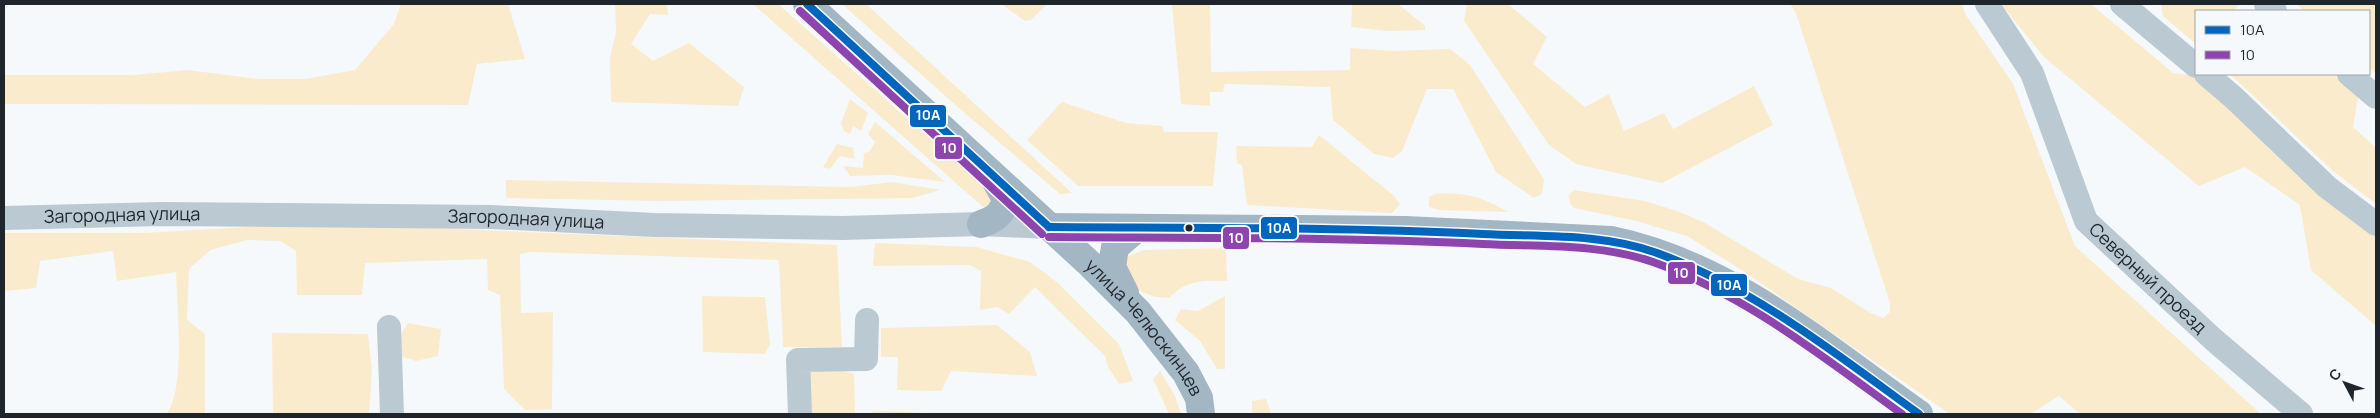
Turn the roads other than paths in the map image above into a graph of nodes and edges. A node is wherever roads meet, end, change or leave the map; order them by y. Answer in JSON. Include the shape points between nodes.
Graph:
{"nodes":[{"id":1,"x":807,"y":4,"type":"edge"},
{"id":2,"x":1987,"y":4,"type":"edge"},
{"id":3,"x":2122,"y":4,"type":"edge"},
{"id":4,"x":2195,"y":65,"type":"edge"},
{"id":5,"x":2207,"y":75,"type":"edge"},
{"id":6,"x":2350,"y":75,"type":"edge"},
{"id":7,"x":2376,"y":97,"type":"edge"},
{"id":8,"x":992,"y":175,"type":"junction"},
{"id":9,"x":4,"y":218,"type":"edge"},
{"id":10,"x":981,"y":224,"type":"junction"},
{"id":11,"x":2376,"y":224,"type":"edge"},
{"id":12,"x":1049,"y":227,"type":"junction"},
{"id":13,"x":1136,"y":229,"type":"junction"},
{"id":14,"x":1138,"y":312,"type":"junction"},
{"id":15,"x":867,"y":320,"type":"dead end"},
{"id":16,"x":389,"y":327,"type":"dead end"},
{"id":17,"x":392,"y":414,"type":"edge"},
{"id":18,"x":800,"y":414,"type":"edge"},
{"id":19,"x":1201,"y":414,"type":"edge"},
{"id":20,"x":1919,"y":414,"type":"edge"},
{"id":21,"x":2300,"y":414,"type":"edge"}],
"edges":[{"from":1,"to":8,"type":"main road","name":"улица Челюскинцев"},
{"from":2,"to":21,"type":"street","name":"Северный проезд","via":[[2032,73],[2086,221],[2214,340]]},
{"from":3,"to":4,"type":"street"},
{"from":5,"to":11,"type":"street","via":[[2327,187]]},
{"from":6,"to":7,"type":"street"},
{"from":8,"to":10,"type":"main road","via":[[1006,198],[1002,211],[994,220]]},
{"from":8,"to":12,"type":"main road","name":"улица Челюскинцев"},
{"from":9,"to":10,"type":"street","name":"Загородная улица","via":[[161,214],[491,218],[843,228]]},
{"from":10,"to":12,"type":"street","name":"Загородная улица"},
{"from":12,"to":13,"type":"main road"},
{"from":12,"to":14,"type":"main road","name":"улица Челюскинцев"},
{"from":13,"to":14,"type":"main road","via":[[1115,247],[1112,267]]},
{"from":13,"to":20,"type":"main road","via":[[1405,230],[1611,240],[1642,247],[1745,293],[1800,327]]},
{"from":14,"to":19,"type":"main road","name":"улица Челюскинцев","via":[[1186,372],[1199,398]]},
{"from":15,"to":18,"type":"street","via":[[866,359],[798,360]]},
{"from":16,"to":17,"type":"street"}]}
